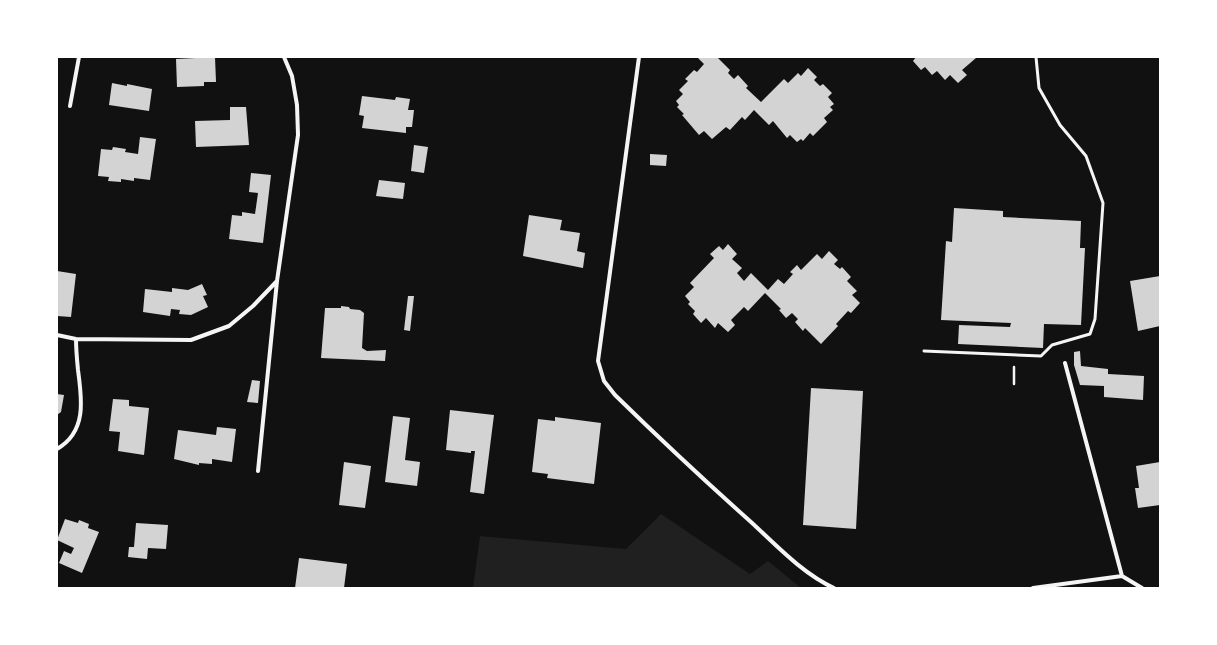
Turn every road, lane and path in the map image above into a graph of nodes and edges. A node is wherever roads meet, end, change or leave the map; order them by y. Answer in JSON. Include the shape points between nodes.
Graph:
{"nodes":[{"id":1,"x":79,"y":57,"type":"edge"},
{"id":2,"x":284,"y":57,"type":"edge"},
{"id":3,"x":639,"y":57,"type":"edge"},
{"id":4,"x":1036,"y":57,"type":"edge"},
{"id":5,"x":70,"y":106,"type":"dead end"},
{"id":6,"x":277,"y":281,"type":"junction"},
{"id":7,"x":57,"y":335,"type":"edge"},
{"id":8,"x":76,"y":339,"type":"junction"},
{"id":9,"x":924,"y":351,"type":"dead end"},
{"id":10,"x":1014,"y":355,"type":"junction"},
{"id":11,"x":1065,"y":363,"type":"dead end"},
{"id":12,"x":1014,"y":384,"type":"dead end"},
{"id":13,"x":57,"y":449,"type":"edge"},
{"id":14,"x":258,"y":471,"type":"dead end"},
{"id":15,"x":1122,"y":576,"type":"junction"},
{"id":16,"x":834,"y":588,"type":"edge"},
{"id":17,"x":1033,"y":588,"type":"edge"},
{"id":18,"x":1142,"y":588,"type":"edge"}],
"edges":[{"from":1,"to":5,"type":"street"},
{"from":2,"to":6,"type":"street","via":[[292,76],[297,105],[298,135]]},
{"from":3,"to":16,"type":"street","via":[[598,361],[604,381],[615,395],[692,470],[786,555],[823,583]]},
{"from":4,"to":10,"type":"lane","via":[[1039,88],[1060,125],[1086,156],[1103,202],[1095,311],[1090,334],[1052,345],[1041,356]]},
{"from":6,"to":8,"type":"street","via":[[229,326],[190,340]]},
{"from":6,"to":14,"type":"street"},
{"from":7,"to":8,"type":"street"},
{"from":8,"to":13,"type":"street","via":[[82,392],[80,421],[73,434]]},
{"from":9,"to":10,"type":"lane"},
{"from":10,"to":12,"type":"path"},
{"from":11,"to":15,"type":"street"},
{"from":15,"to":17,"type":"street"},
{"from":15,"to":18,"type":"street"}]}
